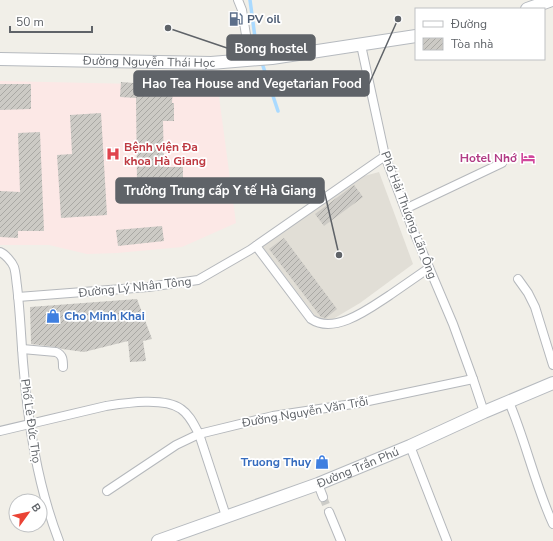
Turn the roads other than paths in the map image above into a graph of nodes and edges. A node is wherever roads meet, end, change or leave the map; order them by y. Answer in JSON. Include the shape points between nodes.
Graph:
{"nodes":[{"id":1,"x":238,"y":0,"type":"edge"},
{"id":2,"x":552,"y":0,"type":"edge"},
{"id":3,"x":530,"y":8,"type":"edge"},
{"id":4,"x":415,"y":36,"type":"edge"},
{"id":5,"x":361,"y":45,"type":"junction"},
{"id":6,"x":0,"y":59,"type":"edge"},
{"id":7,"x":252,"y":60,"type":"junction"},
{"id":8,"x":385,"y":156,"type":"junction"},
{"id":9,"x":502,"y":163,"type":"dead end"},
{"id":10,"x":405,"y":209,"type":"junction"},
{"id":11,"x":256,"y":246,"type":"junction"},
{"id":12,"x":0,"y":252,"type":"edge"},
{"id":13,"x":429,"y":268,"type":"junction"},
{"id":14,"x":518,"y":279,"type":"dead end"},
{"id":15,"x":18,"y":297,"type":"junction"},
{"id":16,"x":22,"y":349,"type":"junction"},
{"id":17,"x":553,"y":365,"type":"edge"},
{"id":18,"x":63,"y":367,"type":"dead end"},
{"id":19,"x":473,"y":379,"type":"junction"},
{"id":20,"x":553,"y":384,"type":"edge"},
{"id":21,"x":509,"y":402,"type":"junction"},
{"id":22,"x":484,"y":412,"type":"junction"},
{"id":23,"x":30,"y":425,"type":"junction"},
{"id":24,"x":0,"y":431,"type":"edge"},
{"id":25,"x":199,"y":434,"type":"junction"},
{"id":26,"x":410,"y":446,"type":"junction"},
{"id":27,"x":318,"y":484,"type":"junction"},
{"id":28,"x":107,"y":491,"type":"dead end"},
{"id":29,"x":323,"y":497,"type":"tunnel mouth"},
{"id":30,"x":329,"y":512,"type":"tunnel mouth"},
{"id":31,"x":226,"y":516,"type":"junction"},
{"id":32,"x":553,"y":524,"type":"edge"},
{"id":33,"x":59,"y":541,"type":"edge"},
{"id":34,"x":158,"y":541,"type":"edge"},
{"id":35,"x":341,"y":541,"type":"edge"},
{"id":36,"x":447,"y":541,"type":"edge"}],
"edges":[{"from":1,"to":7,"type":"street"},
{"from":2,"to":3,"type":"main road"},
{"from":4,"to":5,"type":"main road","name":"Đường Nguyễn Thái Học"},
{"from":5,"to":7,"type":"main road","name":"Đường Nguyễn Thái Học"},
{"from":5,"to":8,"type":"street","name":"Phố Hải Thượng Lãn Ông"},
{"from":6,"to":7,"type":"main road","name":"Đường Nguyễn Thái Học","via":[[211,63]]},
{"from":8,"to":10,"type":"street","name":"Phố Hải Thượng Lãn Ông"},
{"from":8,"to":11,"type":"street","name":"Đường Lý Nhân Tông"},
{"from":9,"to":10,"type":"street"},
{"from":10,"to":13,"type":"street","name":"Phố Hải Thượng Lãn Ông"},
{"from":11,"to":13,"type":"street","via":[[311,319],[322,323],[336,323],[357,316]]},
{"from":11,"to":15,"type":"street","name":"Đường Lý Nhân Tông","via":[[206,276],[191,282]]},
{"from":12,"to":15,"type":"street","via":[[14,266]]},
{"from":13,"to":19,"type":"street","name":"Phố Hải Thượng Lãn Ông"},
{"from":14,"to":17,"type":"street","via":[[534,307]]},
{"from":15,"to":16,"type":"street","name":"Phố Lê Đức Thọ"},
{"from":16,"to":18,"type":"street","via":[[56,352],[63,360]]},
{"from":16,"to":23,"type":"street","name":"Phố Lê Đức Thọ"},
{"from":19,"to":22,"type":"street"},
{"from":19,"to":25,"type":"street","name":"Đường Nguyễn Văn Trỗi","via":[[359,403],[268,417]]},
{"from":20,"to":21,"type":"main road","name":"Đường Trần Phú"},
{"from":21,"to":22,"type":"main road","name":"Đường Trần Phú"},
{"from":21,"to":32,"type":"street"},
{"from":22,"to":26,"type":"main road","name":"Đường Trần Phú"},
{"from":23,"to":24,"type":"street"},
{"from":23,"to":25,"type":"street","via":[[122,403],[157,402],[180,408],[189,415]]},
{"from":23,"to":33,"type":"street","name":"Phố Lê Đức Thọ","via":[[40,480]]},
{"from":25,"to":28,"type":"street","name":"Đường Nguyễn Văn Trỗi","via":[[176,445]]},
{"from":25,"to":31,"type":"street"},
{"from":26,"to":27,"type":"main road","name":"Đường Trần Phú"},
{"from":26,"to":36,"type":"street"},
{"from":27,"to":29,"type":"street"},
{"from":27,"to":31,"type":"main road","name":"Đường Trần Phú"},
{"from":30,"to":35,"type":"street"},
{"from":31,"to":34,"type":"main road","name":"Đường Trần Phú"}]}
